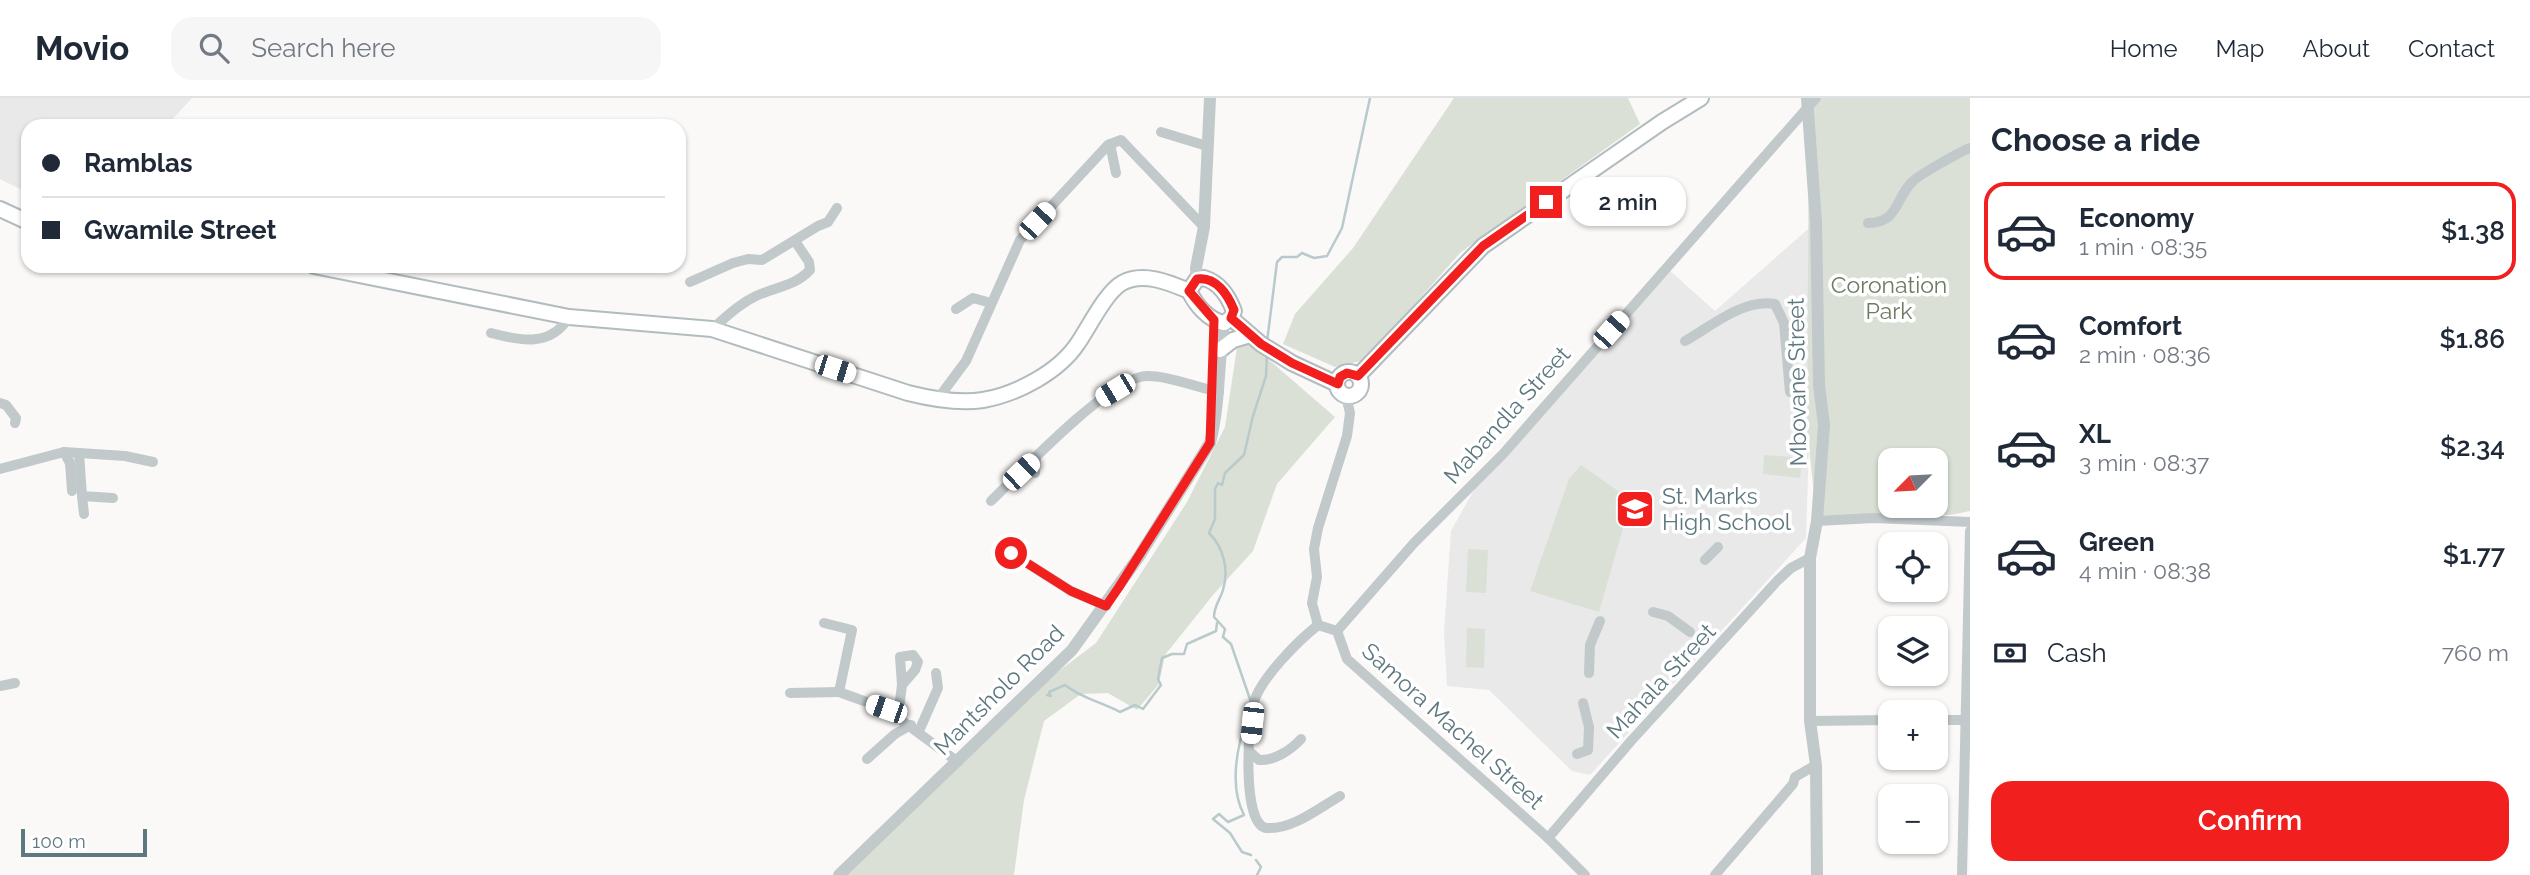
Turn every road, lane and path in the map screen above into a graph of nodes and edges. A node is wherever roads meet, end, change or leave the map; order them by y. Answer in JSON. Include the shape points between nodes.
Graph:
{"nodes":[{"id":1,"x":1210,"y":98,"type":"edge"},
{"id":2,"x":1701,"y":98,"type":"edge"},
{"id":3,"x":1810,"y":101,"type":"edge"},
{"id":4,"x":1161,"y":132,"type":"dead end"},
{"id":5,"x":1110,"y":144,"type":"junction"},
{"id":6,"x":1207,"y":146,"type":"junction"},
{"id":7,"x":1970,"y":148,"type":"edge"},
{"id":8,"x":1116,"y":173,"type":"dead end"},
{"id":9,"x":837,"y":208,"type":"dead end"},
{"id":10,"x":0,"y":209,"type":"edge"},
{"id":11,"x":21,"y":219,"type":"edge"},
{"id":12,"x":1868,"y":223,"type":"dead end"},
{"id":13,"x":1204,"y":227,"type":"junction"},
{"id":14,"x":795,"y":240,"type":"junction"},
{"id":15,"x":349,"y":273,"type":"edge"},
{"id":16,"x":690,"y":282,"type":"dead end"},
{"id":17,"x":1193,"y":285,"type":"junction"},
{"id":18,"x":991,"y":303,"type":"junction"},
{"id":19,"x":956,"y":309,"type":"dead end"},
{"id":20,"x":569,"y":317,"type":"junction"},
{"id":21,"x":1223,"y":320,"type":"junction"},
{"id":22,"x":712,"y":329,"type":"junction"},
{"id":23,"x":491,"y":334,"type":"dead end"},
{"id":24,"x":1685,"y":341,"type":"dead end"},
{"id":25,"x":1260,"y":343,"type":"junction"},
{"id":26,"x":1220,"y":350,"type":"junction"},
{"id":27,"x":1342,"y":390,"type":"junction"},
{"id":28,"x":1215,"y":391,"type":"junction"},
{"id":29,"x":1790,"y":391,"type":"dead end"},
{"id":30,"x":937,"y":400,"type":"junction"},
{"id":31,"x":0,"y":403,"type":"edge"},
{"id":32,"x":15,"y":423,"type":"dead end"},
{"id":33,"x":61,"y":452,"type":"junction"},
{"id":34,"x":79,"y":453,"type":"junction"},
{"id":35,"x":1036,"y":457,"type":"junction"},
{"id":36,"x":153,"y":462,"type":"dead end"},
{"id":37,"x":0,"y":469,"type":"edge"},
{"id":38,"x":1035,"y":473,"type":"dead end"},
{"id":39,"x":72,"y":491,"type":"dead end"},
{"id":40,"x":82,"y":496,"type":"junction"},
{"id":41,"x":113,"y":498,"type":"dead end"},
{"id":42,"x":991,"y":501,"type":"dead end"},
{"id":43,"x":84,"y":514,"type":"dead end"},
{"id":44,"x":1817,"y":521,"type":"junction"},
{"id":45,"x":1970,"y":522,"type":"edge"},
{"id":46,"x":1970,"y":531,"type":"edge"},
{"id":47,"x":1718,"y":547,"type":"dead end"},
{"id":48,"x":1011,"y":553,"type":"dead end"},
{"id":49,"x":1810,"y":558,"type":"junction"},
{"id":50,"x":1705,"y":560,"type":"dead end"},
{"id":51,"x":1106,"y":606,"type":"junction"},
{"id":52,"x":1653,"y":612,"type":"dead end"},
{"id":53,"x":1600,"y":621,"type":"dead end"},
{"id":54,"x":824,"y":624,"type":"dead end"},
{"id":55,"x":1318,"y":625,"type":"junction"},
{"id":56,"x":1337,"y":631,"type":"junction"},
{"id":57,"x":1690,"y":632,"type":"dead end"},
{"id":58,"x":936,"y":673,"type":"dead end"},
{"id":59,"x":1589,"y":673,"type":"dead end"},
{"id":60,"x":15,"y":683,"type":"dead end"},
{"id":61,"x":902,"y":685,"type":"dead end"},
{"id":62,"x":0,"y":686,"type":"edge"},
{"id":63,"x":839,"y":692,"type":"junction"},
{"id":64,"x":790,"y":693,"type":"dead end"},
{"id":65,"x":1583,"y":703,"type":"dead end"},
{"id":66,"x":898,"y":716,"type":"junction"},
{"id":67,"x":1878,"y":720,"type":"edge"},
{"id":68,"x":1948,"y":720,"type":"edge"},
{"id":69,"x":1967,"y":720,"type":"edge"},
{"id":70,"x":1810,"y":721,"type":"junction"},
{"id":71,"x":915,"y":728,"type":"junction"},
{"id":72,"x":1301,"y":739,"type":"dead end"},
{"id":73,"x":1250,"y":751,"type":"junction"},
{"id":74,"x":1577,"y":754,"type":"dead end"},
{"id":75,"x":867,"y":759,"type":"dead end"},
{"id":76,"x":958,"y":762,"type":"junction"},
{"id":77,"x":1816,"y":765,"type":"junction"},
{"id":78,"x":1340,"y":796,"type":"dead end"},
{"id":79,"x":1548,"y":838,"type":"junction"},
{"id":80,"x":839,"y":875,"type":"edge"},
{"id":81,"x":1586,"y":875,"type":"edge"},
{"id":82,"x":1715,"y":875,"type":"edge"},
{"id":83,"x":1817,"y":875,"type":"edge"},
{"id":84,"x":1962,"y":875,"type":"edge"}],
"edges":[{"from":1,"to":6,"type":"street"},
{"from":2,"to":27,"type":"main road","via":[[1483,246],[1358,376],[1347,373],[1340,377]]},
{"from":3,"to":44,"type":"street","name":"Mbovane Street","via":[[1824,425]]},
{"from":3,"to":56,"type":"street","name":"Mabandla Street","via":[[1503,454],[1414,543]]},
{"from":4,"to":6,"type":"street"},
{"from":5,"to":8,"type":"street"},
{"from":5,"to":13,"type":"street","via":[[1121,140]]},
{"from":5,"to":18,"type":"street","via":[[1020,240]]},
{"from":6,"to":13,"type":"street"},
{"from":7,"to":12,"type":"street","via":[[1914,179],[1889,218]]},
{"from":9,"to":14,"type":"street","via":[[828,222]]},
{"from":10,"to":11,"type":"main road"},
{"from":13,"to":17,"type":"street"},
{"from":14,"to":16,"type":"street","via":[[762,260],[733,263]]},
{"from":14,"to":22,"type":"street","via":[[810,270],[800,281],[757,296]]},
{"from":15,"to":20,"type":"main road"},
{"from":17,"to":21,"type":"main road"},
{"from":17,"to":21,"type":"main road","via":[[1210,280],[1222,289],[1234,310]]},
{"from":17,"to":30,"type":"main road","via":[[1153,279],[1121,283],[1074,349],[1051,371],[983,400]]},
{"from":18,"to":19,"type":"street","via":[[973,298]]},
{"from":18,"to":30,"type":"street","via":[[966,361]]},
{"from":20,"to":22,"type":"main road"},
{"from":20,"to":23,"type":"street","via":[[563,327],[531,342]]},
{"from":21,"to":25,"type":"main road"},
{"from":21,"to":26,"type":"street","name":"Mantsholo Road"},
{"from":21,"to":28,"type":"street","name":"Mantsholo Road"},
{"from":22,"to":30,"type":"main road"},
{"from":24,"to":29,"type":"street","via":[[1736,312],[1759,303],[1775,304],[1784,323]]},
{"from":25,"to":26,"type":"main road","via":[[1233,340]]},
{"from":25,"to":27,"type":"main road"},
{"from":26,"to":28,"type":"street","name":"Mantsholo Road"},
{"from":27,"to":55,"type":"street","via":[[1350,413],[1347,436],[1314,549],[1317,577],[1312,603]]},
{"from":28,"to":35,"type":"street","via":[[1141,376],[1103,397]]},
{"from":28,"to":51,"type":"street","name":"Mantsholo Road","via":[[1210,443]]},
{"from":31,"to":32,"type":"street","via":[[16,418]]},
{"from":33,"to":34,"type":"street"},
{"from":33,"to":37,"type":"street"},
{"from":33,"to":39,"type":"street","via":[[69,463]]},
{"from":34,"to":36,"type":"street"},
{"from":34,"to":40,"type":"street"},
{"from":35,"to":38,"type":"street"},
{"from":35,"to":42,"type":"street"},
{"from":40,"to":41,"type":"street"},
{"from":40,"to":43,"type":"street"},
{"from":44,"to":45,"type":"street"},
{"from":44,"to":49,"type":"street","name":"Mbovane Street"},
{"from":46,"to":69,"type":"street"},
{"from":47,"to":50,"type":"street"},
{"from":48,"to":51,"type":"street","via":[[1071,591]]},
{"from":49,"to":70,"type":"street","name":"Mbovane Street"},
{"from":49,"to":79,"type":"street","name":"Mahala Street","via":[[1777,581]]},
{"from":51,"to":76,"type":"street","name":"Mantsholo Road","via":[[1072,650]]},
{"from":52,"to":57,"type":"street"},
{"from":53,"to":59,"type":"street","via":[[1590,645]]},
{"from":54,"to":63,"type":"street","via":[[852,630]]},
{"from":55,"to":56,"type":"street","name":"Samora Machel Street"},
{"from":55,"to":73,"type":"street","via":[[1282,658],[1254,702]]},
{"from":56,"to":79,"type":"street","name":"Samora Machel Street","via":[[1347,659]]},
{"from":58,"to":71,"type":"street","via":[[938,688]]},
{"from":60,"to":62,"type":"street"},
{"from":61,"to":66,"type":"street"},
{"from":63,"to":64,"type":"street"},
{"from":63,"to":66,"type":"street"},
{"from":65,"to":74,"type":"street","via":[[1590,741],[1588,750]]},
{"from":66,"to":71,"type":"street"},
{"from":67,"to":70,"type":"street"},
{"from":68,"to":69,"type":"street"},
{"from":69,"to":84,"type":"street"},
{"from":70,"to":77,"type":"street","name":"Mbovane Street"},
{"from":71,"to":75,"type":"street","via":[[889,739]]},
{"from":71,"to":76,"type":"street"},
{"from":72,"to":73,"type":"street","via":[[1266,761]]},
{"from":73,"to":78,"type":"street","via":[[1248,789],[1259,825],[1266,828],[1299,820]]},
{"from":76,"to":80,"type":"street","name":"Mantsholo Road"},
{"from":77,"to":82,"type":"street","via":[[1795,778]]},
{"from":77,"to":83,"type":"street","name":"Mbovane Street"},
{"from":79,"to":81,"type":"street","name":"Samora Machel Street"}]}
